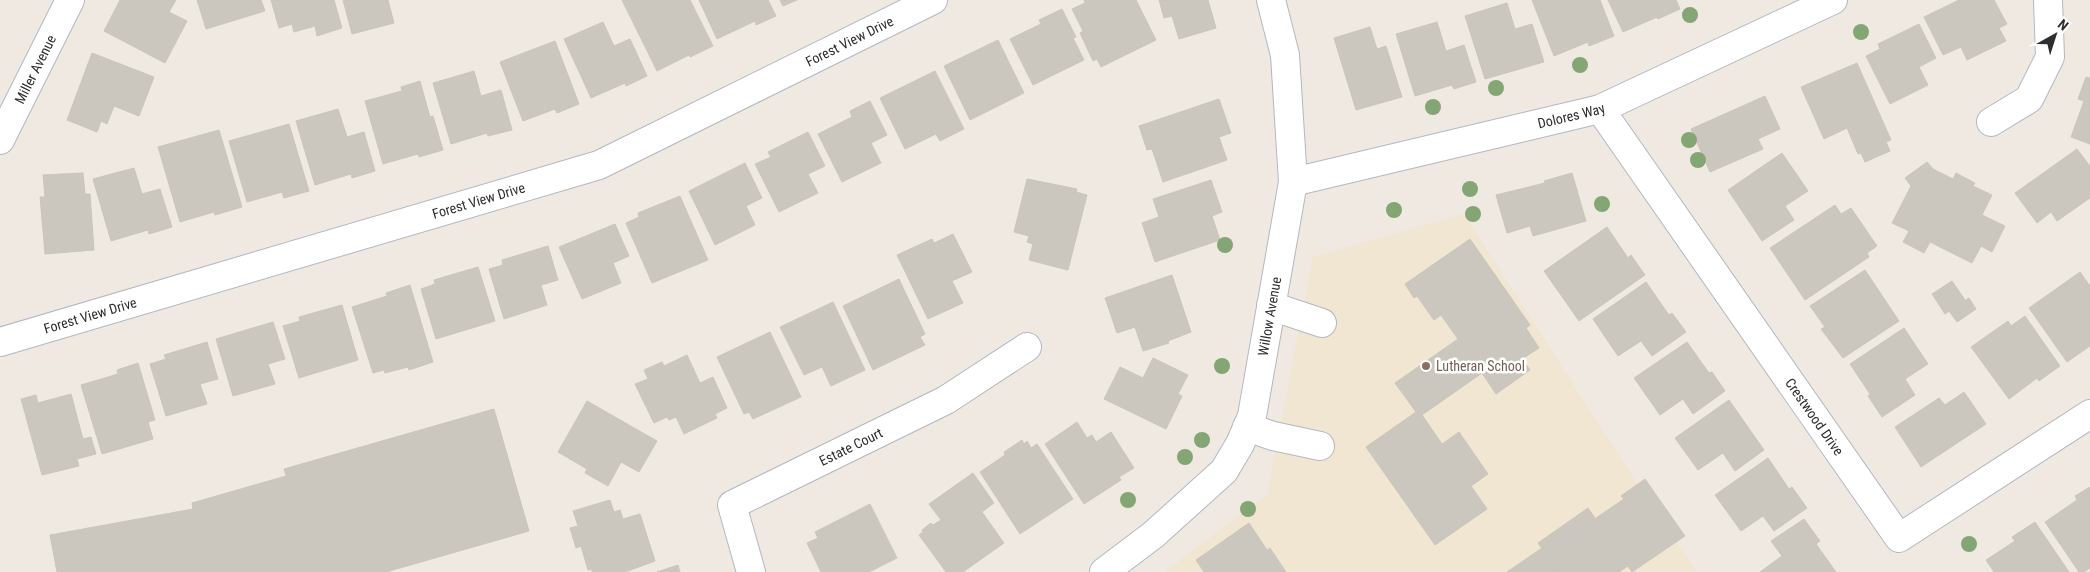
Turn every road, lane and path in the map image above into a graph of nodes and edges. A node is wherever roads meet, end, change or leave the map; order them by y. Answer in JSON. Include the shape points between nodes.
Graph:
{"nodes":[{"id":1,"x":70,"y":0,"type":"edge"},
{"id":2,"x":933,"y":0,"type":"edge"},
{"id":3,"x":1271,"y":0,"type":"edge"},
{"id":4,"x":1833,"y":0,"type":"edge"},
{"id":5,"x":2048,"y":0,"type":"edge"},
{"id":6,"x":1600,"y":109,"type":"junction"},
{"id":7,"x":1991,"y":122,"type":"dead end"},
{"id":8,"x":0,"y":140,"type":"edge"},
{"id":9,"x":1294,"y":182,"type":"junction"},
{"id":10,"x":1271,"y":306,"type":"junction"},
{"id":11,"x":1322,"y":323,"type":"dead end"},
{"id":12,"x":0,"y":342,"type":"edge"},
{"id":13,"x":1026,"y":347,"type":"dead end"},
{"id":14,"x":2090,"y":414,"type":"edge"},
{"id":15,"x":1247,"y":427,"type":"junction"},
{"id":16,"x":1320,"y":446,"type":"dead end"},
{"id":17,"x":1114,"y":569,"type":"edge"},
{"id":18,"x":751,"y":572,"type":"edge"}],
"edges":[{"from":1,"to":8,"type":"street","name":"Miller Avenue"},
{"from":2,"to":12,"type":"street","name":"Forest View Drive","via":[[599,165]]},
{"from":3,"to":9,"type":"street","name":"Willow Avenue","via":[[1285,55]]},
{"from":4,"to":6,"type":"street","name":"Dolores Way"},
{"from":5,"to":7,"type":"street","via":[[2050,57],[2029,99]]},
{"from":6,"to":9,"type":"street","name":"Dolores Way"},
{"from":6,"to":14,"type":"street","name":"Crestwood Drive","via":[[1899,538]]},
{"from":9,"to":10,"type":"street","name":"Willow Avenue"},
{"from":10,"to":11,"type":"street"},
{"from":10,"to":15,"type":"street","name":"Willow Avenue","via":[[1252,416]]},
{"from":13,"to":18,"type":"street","name":"Estate Court","via":[[946,400],[732,506]]},
{"from":15,"to":16,"type":"street"},
{"from":15,"to":17,"type":"street","name":"Willow Avenue","via":[[1224,471]]}]}
